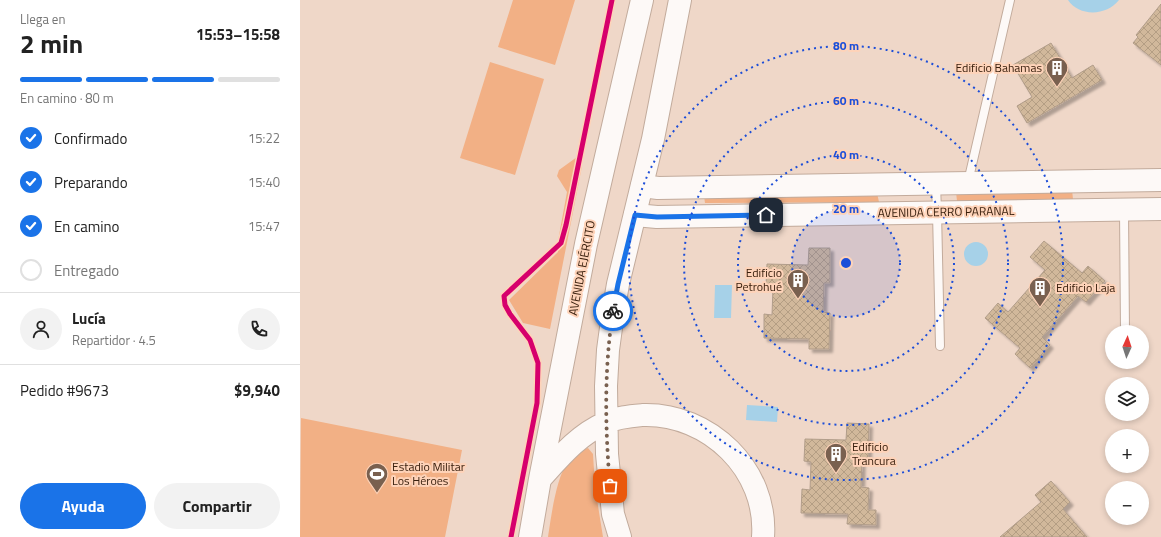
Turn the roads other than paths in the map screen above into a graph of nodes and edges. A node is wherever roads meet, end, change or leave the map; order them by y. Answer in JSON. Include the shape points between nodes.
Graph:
{"nodes":[{"id":1,"x":642,"y":0,"type":"edge"},
{"id":2,"x":680,"y":0,"type":"edge"},
{"id":3,"x":1010,"y":0,"type":"edge"},
{"id":4,"x":1161,"y":180,"type":"edge"},
{"id":5,"x":1124,"y":181,"type":"junction"},
{"id":6,"x":968,"y":183,"type":"junction"},
{"id":7,"x":936,"y":184,"type":"junction"},
{"id":8,"x":642,"y":186,"type":"junction"},
{"id":9,"x":1124,"y":209,"type":"junction"},
{"id":10,"x":1161,"y":209,"type":"edge"},
{"id":11,"x":937,"y":212,"type":"junction"},
{"id":12,"x":635,"y":215,"type":"junction"},
{"id":13,"x":1126,"y":325,"type":"edge"},
{"id":14,"x":940,"y":346,"type":"dead end"},
{"id":15,"x":606,"y":422,"type":"junction"},
{"id":16,"x":540,"y":479,"type":"junction"},
{"id":17,"x":612,"y":514,"type":"junction"},
{"id":18,"x":530,"y":537,"type":"edge"},
{"id":19,"x":616,"y":537,"type":"edge"},
{"id":20,"x":620,"y":537,"type":"edge"},
{"id":21,"x":763,"y":537,"type":"edge"}],
"edges":[{"from":1,"to":16,"type":"main road","name":"AVENIDA EJÉRCITO","via":[[586,244]]},
{"from":2,"to":8,"type":"main road"},
{"from":3,"to":6,"type":"lane"},
{"from":4,"to":5,"type":"main road"},
{"from":5,"to":6,"type":"main road"},
{"from":5,"to":9,"type":"main road"},
{"from":6,"to":7,"type":"main road"},
{"from":7,"to":8,"type":"main road","via":[[658,188]]},
{"from":7,"to":11,"type":"lane"},
{"from":8,"to":12,"type":"main road"},
{"from":9,"to":10,"type":"main road","name":"AVENIDA CERRO PARANAL"},
{"from":9,"to":11,"type":"main road","name":"AVENIDA CERRO PARANAL"},
{"from":9,"to":13,"type":"lane"},
{"from":11,"to":12,"type":"main road","name":"AVENIDA CERRO PARANAL","via":[[657,217]]},
{"from":11,"to":14,"type":"lane"},
{"from":12,"to":15,"type":"main road","via":[[613,312],[607,364]]},
{"from":15,"to":16,"type":"main road","via":[[579,438]]},
{"from":15,"to":17,"type":"main road"},
{"from":15,"to":21,"type":"main road","via":[[638,415],[670,417],[695,426],[721,442],[737,458],[752,480],[761,508]]},
{"from":16,"to":18,"type":"main road","name":"AVENIDA EJÉRCITO"},
{"from":17,"to":19,"type":"main road"},
{"from":17,"to":20,"type":"main road"}]}
